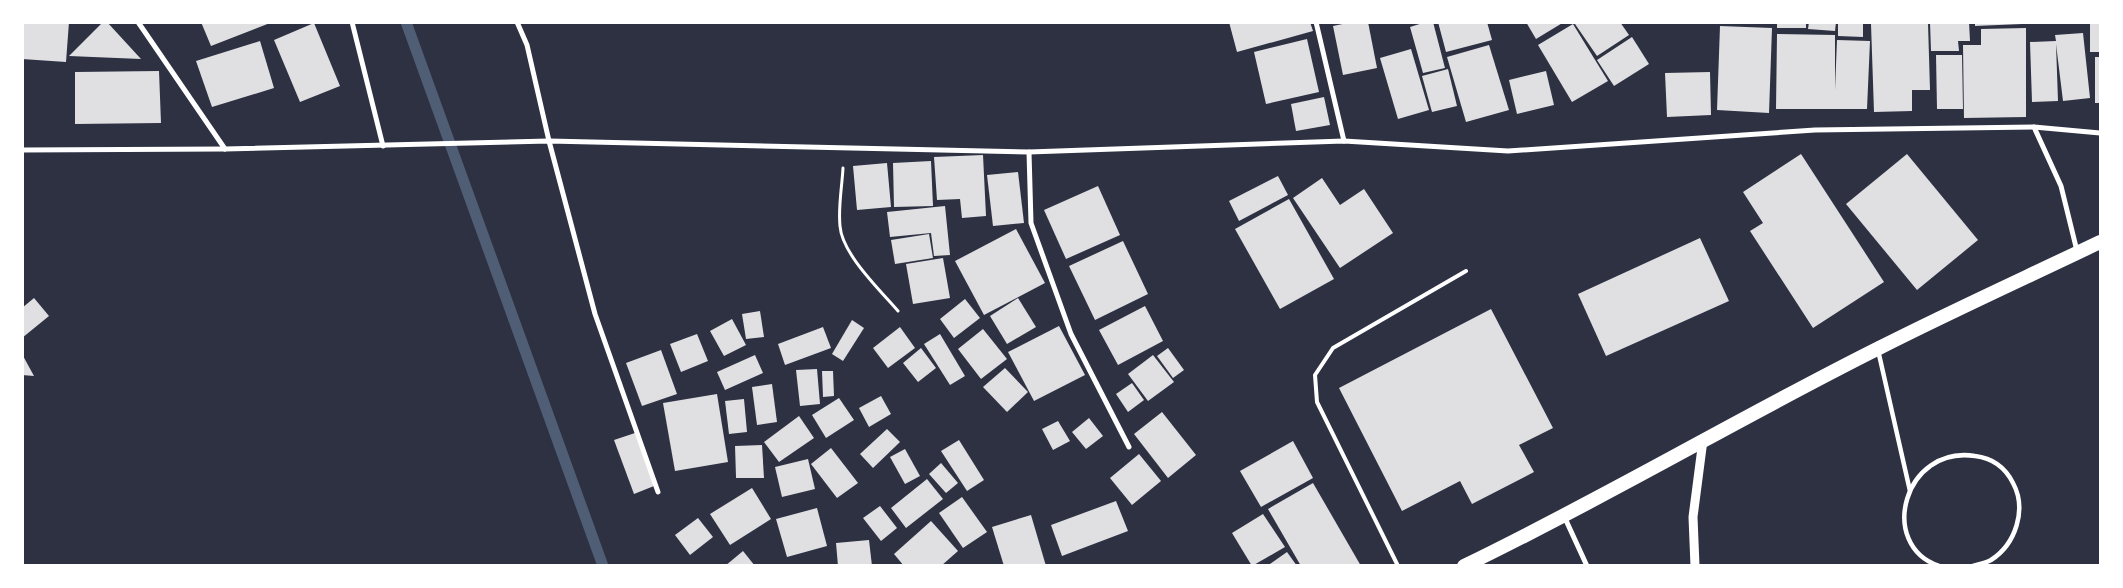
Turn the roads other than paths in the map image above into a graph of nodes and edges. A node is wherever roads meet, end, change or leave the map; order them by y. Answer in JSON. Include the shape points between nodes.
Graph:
{"nodes":[{"id":1,"x":138,"y":22,"type":"edge"},
{"id":2,"x":352,"y":22,"type":"edge"},
{"id":3,"x":517,"y":22,"type":"edge"},
{"id":4,"x":1316,"y":22,"type":"edge"},
{"id":5,"x":2034,"y":127,"type":"junction"},
{"id":6,"x":2100,"y":134,"type":"edge"},
{"id":7,"x":549,"y":141,"type":"junction"},
{"id":8,"x":1344,"y":141,"type":"junction"},
{"id":9,"x":383,"y":146,"type":"junction"},
{"id":10,"x":225,"y":149,"type":"junction"},
{"id":11,"x":22,"y":150,"type":"edge"},
{"id":12,"x":1030,"y":152,"type":"junction"},
{"id":13,"x":2100,"y":242,"type":"edge"},
{"id":14,"x":2078,"y":253,"type":"junction"},
{"id":15,"x":1466,"y":271,"type":"dead end"},
{"id":16,"x":1878,"y":348,"type":"junction"},
{"id":17,"x":1703,"y":440,"type":"junction"},
{"id":18,"x":1129,"y":447,"type":"dead end"},
{"id":19,"x":1910,"y":490,"type":"junction"},
{"id":20,"x":658,"y":492,"type":"dead end"},
{"id":21,"x":1564,"y":516,"type":"junction"},
{"id":22,"x":1398,"y":566,"type":"edge"},
{"id":23,"x":1464,"y":566,"type":"edge"},
{"id":24,"x":1587,"y":566,"type":"edge"},
{"id":25,"x":1695,"y":566,"type":"edge"},
{"id":26,"x":1939,"y":566,"type":"edge"},
{"id":27,"x":1973,"y":566,"type":"edge"}],
"edges":[{"from":1,"to":10,"type":"street"},
{"from":2,"to":9,"type":"street"},
{"from":3,"to":7,"type":"street","via":[[527,45]]},
{"from":4,"to":8,"type":"street"},
{"from":5,"to":6,"type":"street"},
{"from":5,"to":8,"type":"street","via":[[1815,130],[1508,150]]},
{"from":5,"to":14,"type":"street","via":[[2061,186]]},
{"from":7,"to":9,"type":"street"},
{"from":7,"to":12,"type":"street"},
{"from":7,"to":20,"type":"street","via":[[595,314]]},
{"from":8,"to":12,"type":"street"},
{"from":9,"to":10,"type":"street"},
{"from":10,"to":11,"type":"street"},
{"from":12,"to":18,"type":"street","via":[[1031,224],[1071,334]]},
{"from":13,"to":14,"type":"highway"},
{"from":14,"to":16,"type":"highway"},
{"from":15,"to":22,"type":"lane","via":[[1333,348],[1315,375],[1317,402]]},
{"from":16,"to":17,"type":"highway"},
{"from":16,"to":19,"type":"street"},
{"from":17,"to":21,"type":"highway"},
{"from":17,"to":25,"type":"street","via":[[1693,517]]},
{"from":19,"to":26,"type":"street","via":[[1905,506],[1905,530],[1916,551]]},
{"from":19,"to":27,"type":"street","via":[[1930,465],[1946,456],[1985,457],[2002,467],[2013,484],[2020,505],[2016,530],[2006,547],[1990,561]]},
{"from":21,"to":23,"type":"highway"},
{"from":21,"to":24,"type":"street"}]}
